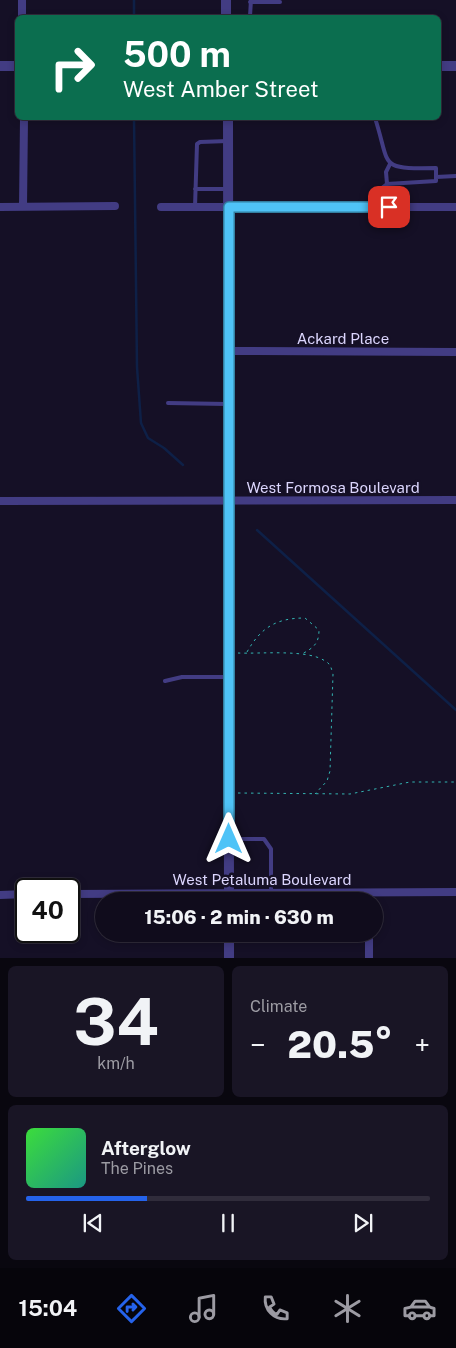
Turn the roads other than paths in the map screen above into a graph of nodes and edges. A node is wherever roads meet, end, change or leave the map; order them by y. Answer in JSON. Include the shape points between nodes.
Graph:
{"nodes":[{"id":1,"x":22,"y":0,"type":"edge"},
{"id":2,"x":226,"y":0,"type":"edge"},
{"id":3,"x":250,"y":1,"type":"edge"},
{"id":4,"x":280,"y":2,"type":"dead end"},
{"id":5,"x":22,"y":15,"type":"edge"},
{"id":6,"x":226,"y":15,"type":"edge"},
{"id":7,"x":250,"y":15,"type":"edge"},
{"id":8,"x":0,"y":66,"type":"edge"},
{"id":9,"x":15,"y":66,"type":"edge"},
{"id":10,"x":441,"y":66,"type":"edge"},
{"id":11,"x":456,"y":66,"type":"edge"},
{"id":12,"x":24,"y":120,"type":"edge"},
{"id":13,"x":228,"y":120,"type":"edge"},
{"id":14,"x":375,"y":120,"type":"edge"},
{"id":15,"x":228,"y":140,"type":"junction"},
{"id":16,"x":390,"y":164,"type":"junction"},
{"id":17,"x":456,"y":176,"type":"edge"},
{"id":18,"x":436,"y":177,"type":"junction"},
{"id":19,"x":387,"y":184,"type":"junction"},
{"id":20,"x":195,"y":189,"type":"junction"},
{"id":21,"x":229,"y":189,"type":"junction"},
{"id":22,"x":115,"y":206,"type":"dead end"},
{"id":23,"x":0,"y":207,"type":"edge"},
{"id":24,"x":23,"y":207,"type":"junction"},
{"id":25,"x":160,"y":207,"type":"dead end"},
{"id":26,"x":195,"y":207,"type":"junction"},
{"id":27,"x":229,"y":207,"type":"junction"},
{"id":28,"x":372,"y":207,"type":"junction"},
{"id":29,"x":456,"y":207,"type":"edge"},
{"id":30,"x":230,"y":351,"type":"junction"},
{"id":31,"x":456,"y":352,"type":"edge"},
{"id":32,"x":168,"y":404,"type":"dead end"},
{"id":33,"x":229,"y":404,"type":"junction"},
{"id":34,"x":456,"y":500,"type":"edge"},
{"id":35,"x":0,"y":501,"type":"edge"},
{"id":36,"x":228,"y":501,"type":"junction"},
{"id":37,"x":229,"y":677,"type":"junction"},
{"id":38,"x":165,"y":681,"type":"dead end"},
{"id":39,"x":229,"y":839,"type":"junction"},
{"id":40,"x":229,"y":892,"type":"edge"},
{"id":41,"x":271,"y":892,"type":"edge"},
{"id":42,"x":383,"y":892,"type":"edge"},
{"id":43,"x":456,"y":892,"type":"edge"},
{"id":44,"x":15,"y":894,"type":"edge"},
{"id":45,"x":80,"y":894,"type":"edge"},
{"id":46,"x":0,"y":895,"type":"edge"},
{"id":47,"x":95,"y":895,"type":"edge"},
{"id":48,"x":229,"y":942,"type":"edge"},
{"id":49,"x":370,"y":942,"type":"edge"},
{"id":50,"x":229,"y":958,"type":"edge"},
{"id":51,"x":370,"y":958,"type":"edge"}],
"edges":[{"from":1,"to":5,"type":"street"},
{"from":2,"to":6,"type":"street"},
{"from":3,"to":4,"type":"lane"},
{"from":3,"to":7,"type":"lane"},
{"from":8,"to":9,"type":"street"},
{"from":10,"to":11,"type":"street"},
{"from":12,"to":24,"type":"street"},
{"from":13,"to":15,"type":"street"},
{"from":14,"to":16,"type":"lane","via":[[383,152]]},
{"from":15,"to":20,"type":"lane","via":[[197,144]]},
{"from":15,"to":21,"type":"street"},
{"from":16,"to":18,"type":"lane","via":[[398,168],[436,168]]},
{"from":16,"to":19,"type":"lane","via":[[386,172]]},
{"from":17,"to":18,"type":"lane"},
{"from":18,"to":19,"type":"lane","via":[[436,181]]},
{"from":19,"to":28,"type":"lane","via":[[373,195]]},
{"from":20,"to":21,"type":"lane"},
{"from":20,"to":26,"type":"lane"},
{"from":21,"to":27,"type":"street"},
{"from":22,"to":24,"type":"street"},
{"from":23,"to":24,"type":"street"},
{"from":25,"to":26,"type":"street"},
{"from":26,"to":27,"type":"street"},
{"from":27,"to":28,"type":"street"},
{"from":27,"to":30,"type":"street"},
{"from":28,"to":29,"type":"street"},
{"from":30,"to":31,"type":"street","name":"Ackard Place"},
{"from":30,"to":33,"type":"street"},
{"from":32,"to":33,"type":"lane"},
{"from":33,"to":36,"type":"street"},
{"from":34,"to":36,"type":"street","name":"West Formosa Boulevard"},
{"from":35,"to":36,"type":"street","name":"West Formosa Boulevard"},
{"from":36,"to":37,"type":"street"},
{"from":37,"to":38,"type":"lane","via":[[182,677]]},
{"from":37,"to":39,"type":"street"},
{"from":39,"to":40,"type":"street"},
{"from":39,"to":41,"type":"lane","via":[[264,839],[271,850]]},
{"from":42,"to":43,"type":"street","name":"West Petaluma Boulevard"},
{"from":44,"to":46,"type":"street"},
{"from":45,"to":47,"type":"street","name":"West Petaluma Boulevard"},
{"from":48,"to":50,"type":"street"},
{"from":49,"to":51,"type":"street"}]}
